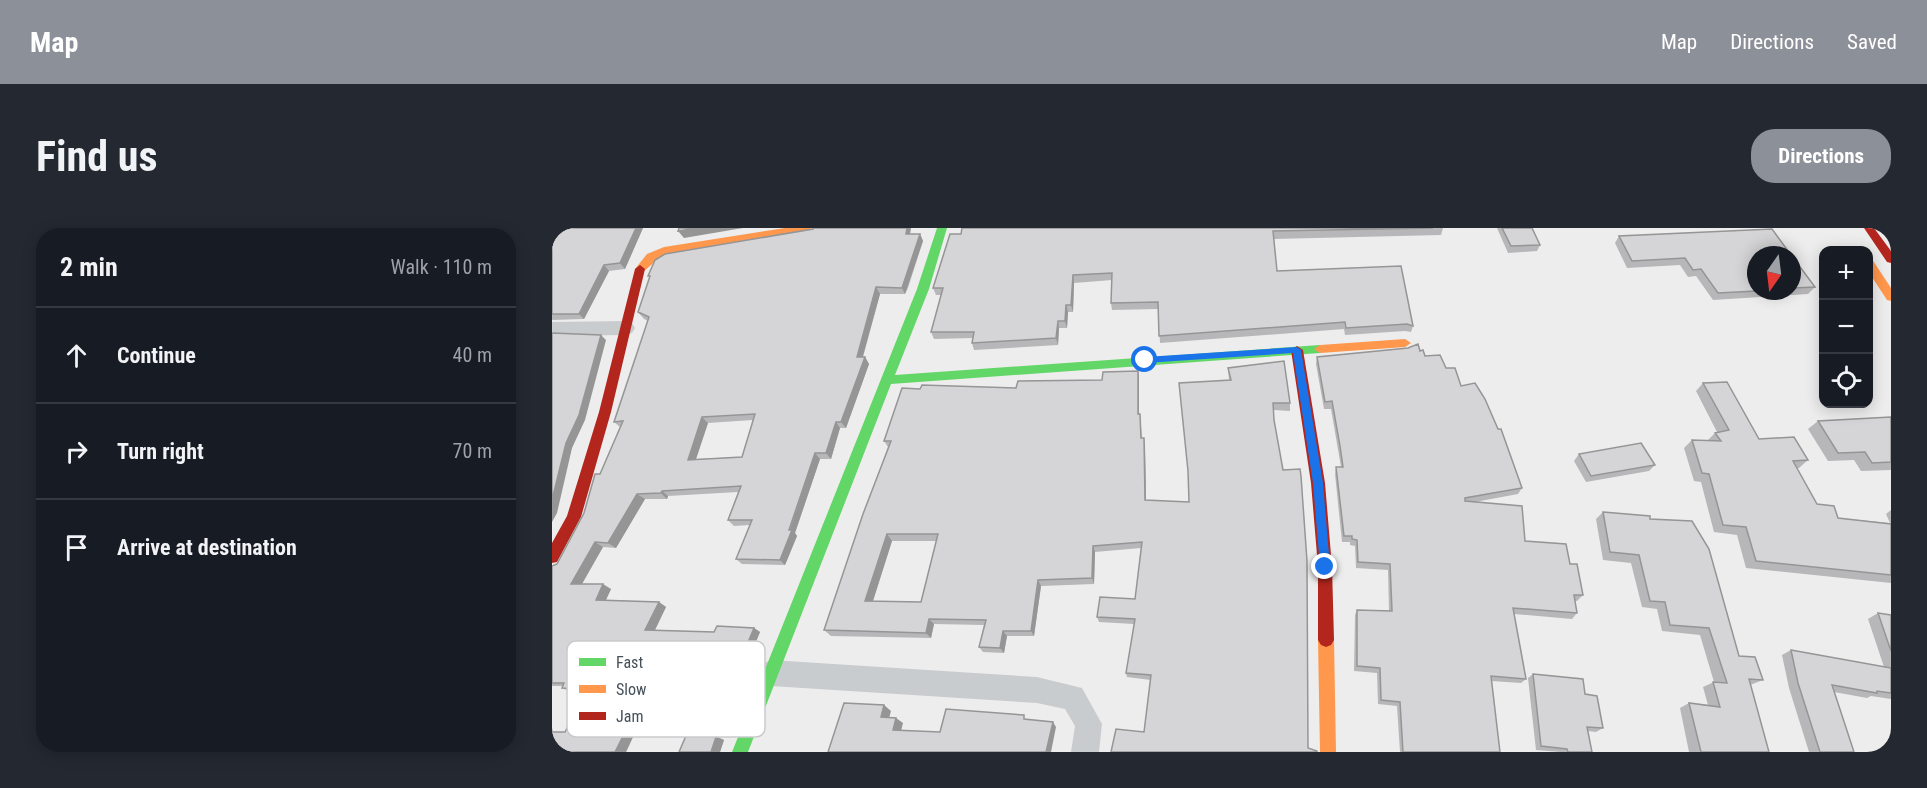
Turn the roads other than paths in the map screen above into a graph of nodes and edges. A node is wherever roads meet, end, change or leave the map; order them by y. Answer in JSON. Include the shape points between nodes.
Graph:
{"nodes":[{"id":1,"x":807,"y":228,"type":"edge"},
{"id":2,"x":942,"y":228,"type":"edge"},
{"id":3,"x":1869,"y":228,"type":"edge"},
{"id":4,"x":1891,"y":259,"type":"edge"},
{"id":5,"x":1873,"y":268,"type":"edge"},
{"id":6,"x":1891,"y":297,"type":"edge"},
{"id":7,"x":625,"y":328,"type":"junction"},
{"id":8,"x":552,"y":329,"type":"edge"},
{"id":9,"x":1405,"y":343,"type":"dead end"},
{"id":10,"x":1297,"y":350,"type":"junction"},
{"id":11,"x":886,"y":380,"type":"junction"},
{"id":12,"x":552,"y":557,"type":"edge"},
{"id":13,"x":771,"y":673,"type":"junction"},
{"id":14,"x":765,"y":689,"type":"edge"},
{"id":15,"x":747,"y":737,"type":"edge"},
{"id":16,"x":741,"y":752,"type":"edge"},
{"id":17,"x":1085,"y":752,"type":"edge"},
{"id":18,"x":1328,"y":752,"type":"edge"}],
"edges":[{"from":1,"to":7,"type":"main road","via":[[664,251],[651,257],[641,266]]},
{"from":2,"to":11,"type":"main road","via":[[923,289]]},
{"from":3,"to":4,"type":"main road"},
{"from":5,"to":6,"type":"main road"},
{"from":7,"to":8,"type":"street"},
{"from":7,"to":12,"type":"main road","via":[[574,517]]},
{"from":9,"to":10,"type":"main road"},
{"from":10,"to":11,"type":"main road"},
{"from":10,"to":18,"type":"main road","via":[[1318,483],[1325,567]]},
{"from":11,"to":13,"type":"main road"},
{"from":13,"to":14,"type":"main road"},
{"from":13,"to":17,"type":"street","via":[[1037,690],[1073,697],[1089,724]]},
{"from":15,"to":16,"type":"main road"}]}
